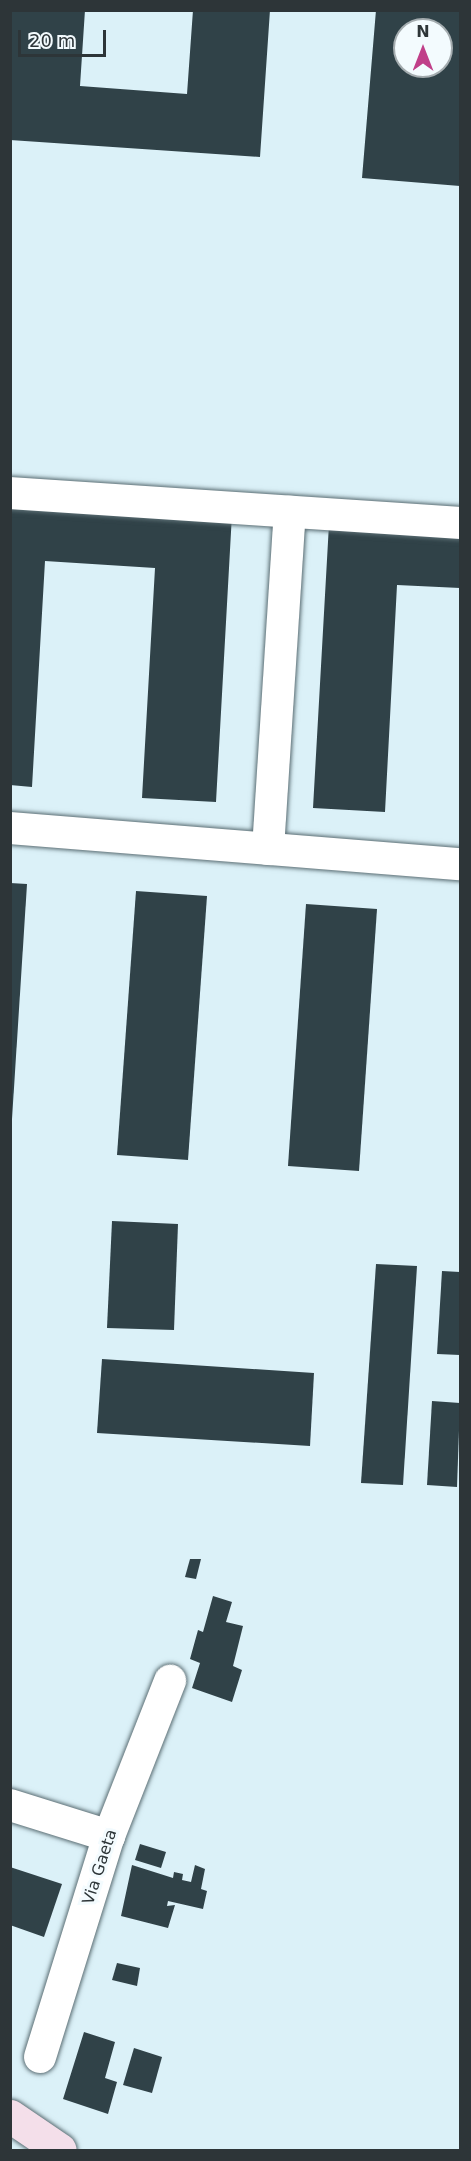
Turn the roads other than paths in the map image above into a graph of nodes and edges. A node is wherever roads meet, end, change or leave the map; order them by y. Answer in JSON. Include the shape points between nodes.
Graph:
{"nodes":[{"id":1,"x":10,"y":493,"type":"edge"},
{"id":2,"x":290,"y":512,"type":"junction"},
{"id":3,"x":460,"y":523,"type":"edge"},
{"id":4,"x":10,"y":828,"type":"edge"},
{"id":5,"x":268,"y":849,"type":"junction"},
{"id":6,"x":460,"y":864,"type":"edge"},
{"id":7,"x":170,"y":1681,"type":"dead end"},
{"id":8,"x":10,"y":1805,"type":"edge"},
{"id":9,"x":109,"y":1836,"type":"junction"},
{"id":10,"x":40,"y":2056,"type":"dead end"},
{"id":11,"x":10,"y":2116,"type":"edge"},
{"id":12,"x":60,"y":2151,"type":"edge"}],
"edges":[{"from":1,"to":2,"type":"street"},
{"from":2,"to":3,"type":"street"},
{"from":2,"to":5,"type":"street"},
{"from":4,"to":5,"type":"street"},
{"from":5,"to":6,"type":"street"},
{"from":7,"to":9,"type":"street","name":"Via Gaeta"},
{"from":8,"to":9,"type":"street"},
{"from":9,"to":10,"type":"street","name":"Via Gaeta"},
{"from":11,"to":12,"type":"main road"}]}
